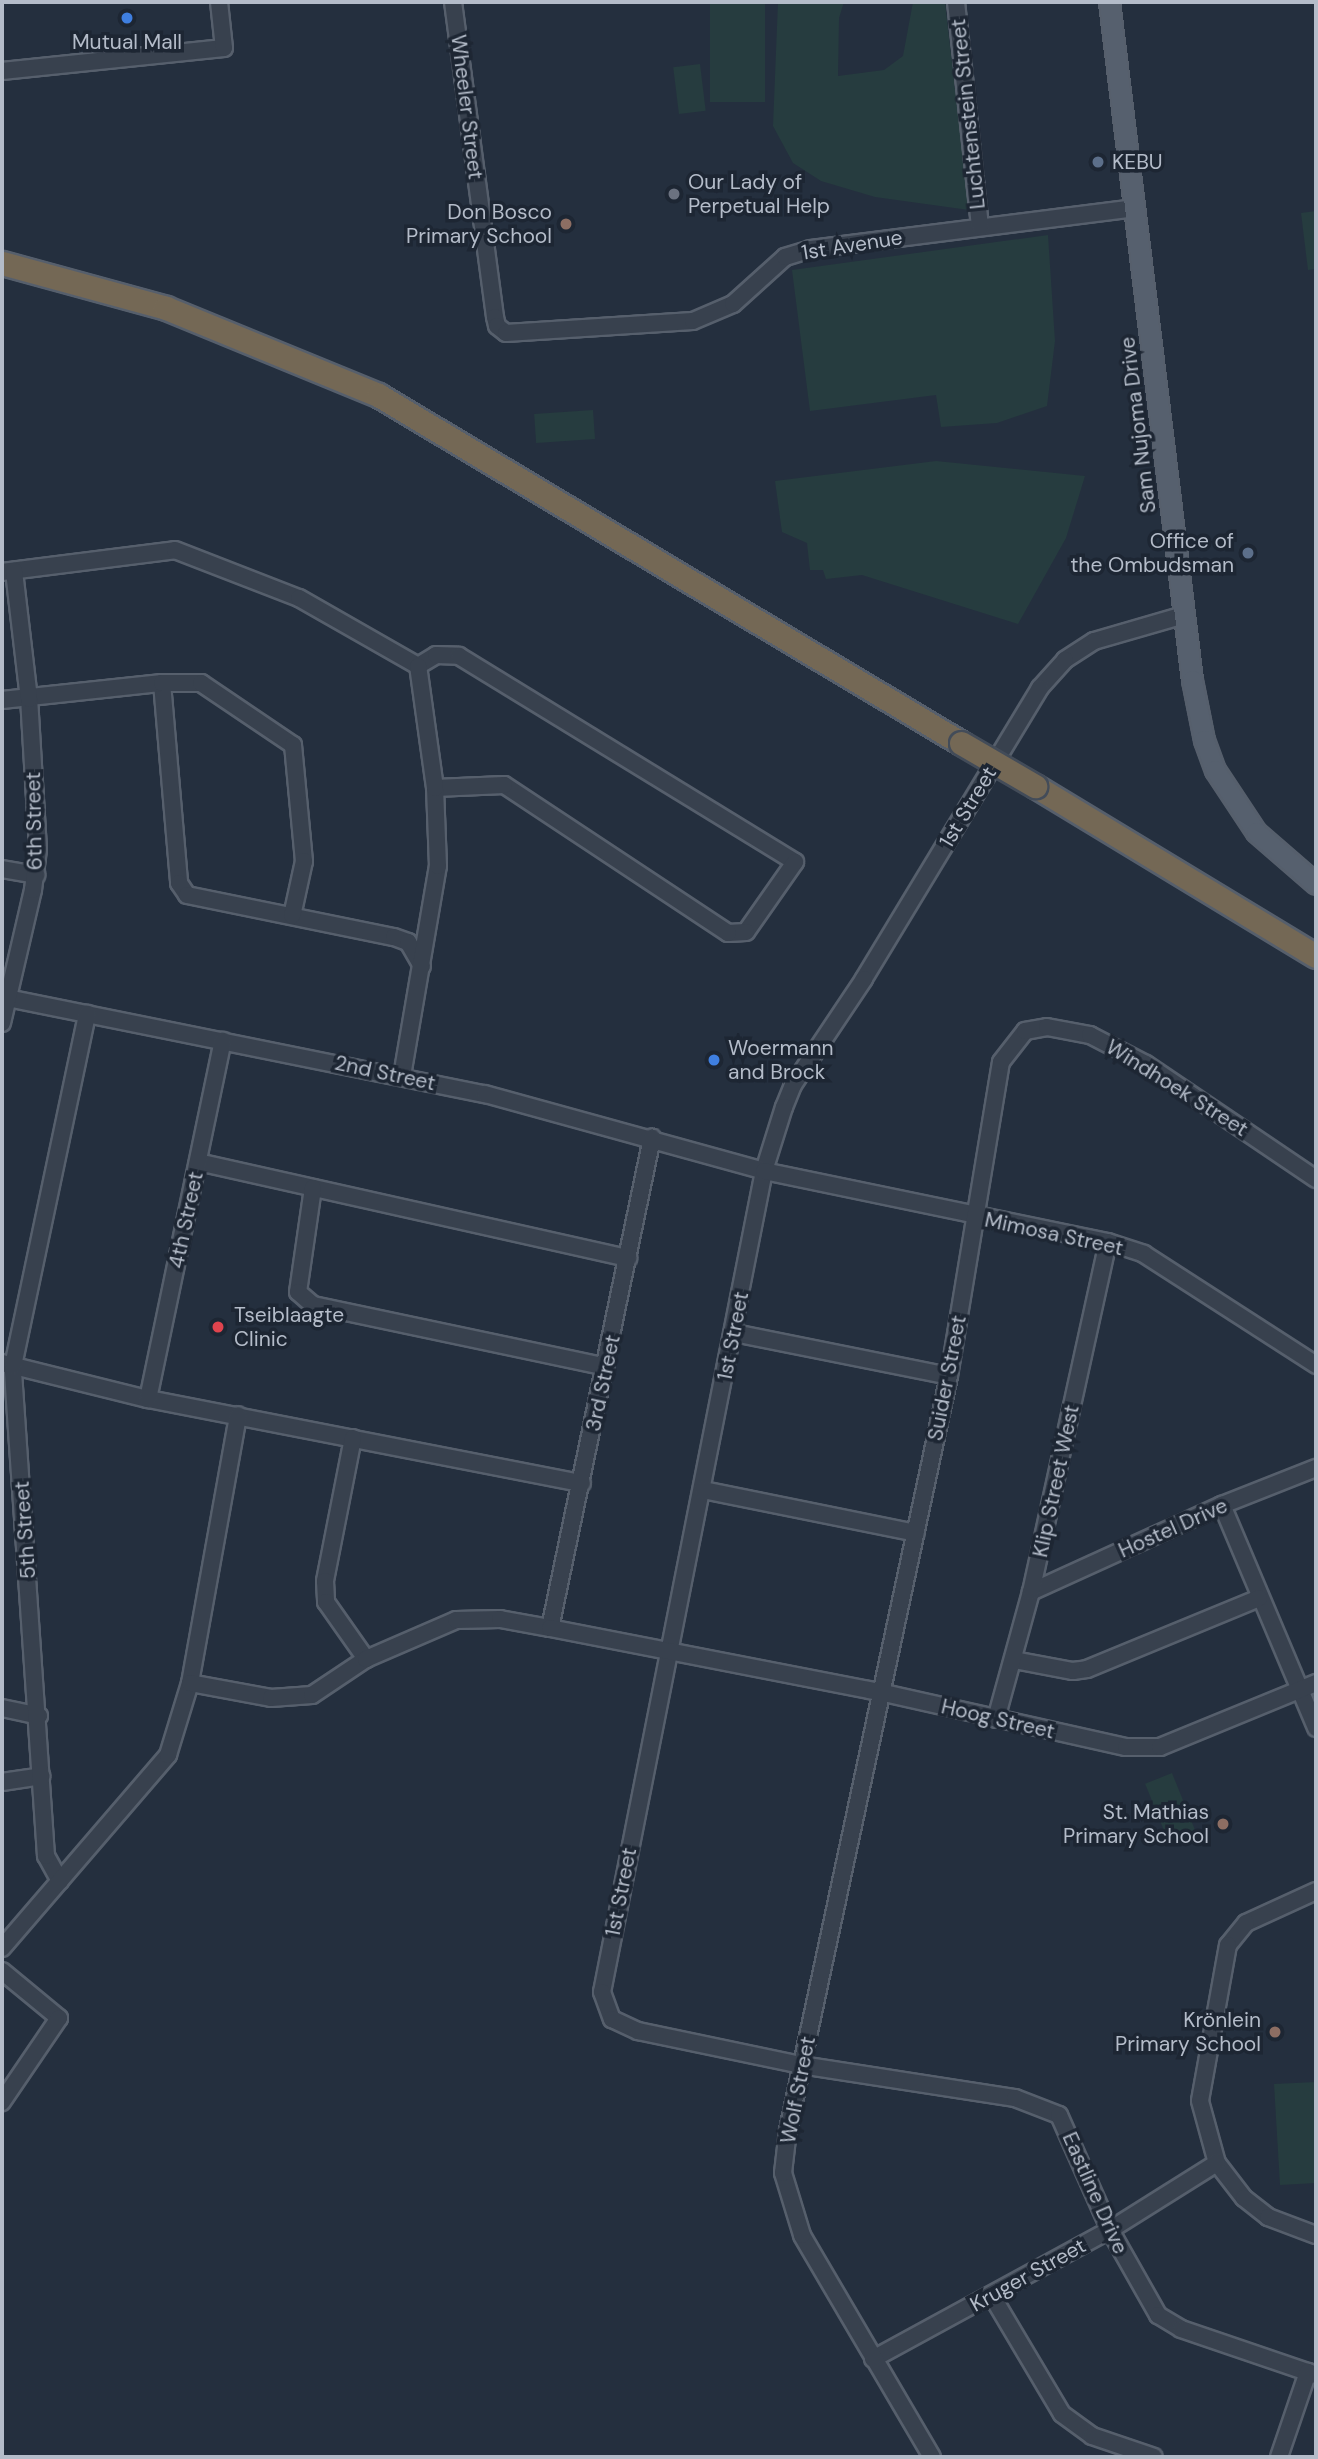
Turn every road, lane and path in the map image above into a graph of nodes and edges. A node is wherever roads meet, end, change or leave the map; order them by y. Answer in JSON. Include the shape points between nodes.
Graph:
{"nodes":[{"id":1,"x":219,"y":2,"type":"edge"},
{"id":2,"x":453,"y":2,"type":"edge"},
{"id":3,"x":956,"y":2,"type":"edge"},
{"id":4,"x":1109,"y":2,"type":"edge"},
{"id":5,"x":2,"y":71,"type":"edge"},
{"id":6,"x":1135,"y":208,"type":"junction"},
{"id":7,"x":980,"y":227,"type":"junction"},
{"id":8,"x":2,"y":263,"type":"edge"},
{"id":9,"x":506,"y":333,"type":"joint"},
{"id":10,"x":8,"y":572,"type":"edge"},
{"id":11,"x":1184,"y":615,"type":"junction"},
{"id":12,"x":418,"y":666,"type":"junction"},
{"id":13,"x":162,"y":683,"type":"junction"},
{"id":14,"x":29,"y":699,"type":"junction"},
{"id":15,"x":2,"y":700,"type":"edge"},
{"id":16,"x":435,"y":788,"type":"junction"},
{"id":17,"x":2,"y":869,"type":"edge"},
{"id":18,"x":36,"y":875,"type":"junction"},
{"id":19,"x":1316,"y":884,"type":"edge"},
{"id":20,"x":292,"y":916,"type":"junction"},
{"id":21,"x":1316,"y":956,"type":"edge"},
{"id":22,"x":422,"y":966,"type":"junction"},
{"id":23,"x":4,"y":998,"type":"edge"},
{"id":24,"x":87,"y":1014,"type":"junction"},
{"id":25,"x":2,"y":1023,"type":"edge"},
{"id":26,"x":223,"y":1041,"type":"junction"},
{"id":27,"x":1001,"y":1062,"type":"joint"},
{"id":28,"x":402,"y":1076,"type":"junction"},
{"id":29,"x":652,"y":1138,"type":"junction"},
{"id":30,"x":198,"y":1163,"type":"junction"},
{"id":31,"x":764,"y":1171,"type":"junction"},
{"id":32,"x":1316,"y":1179,"type":"edge"},
{"id":33,"x":313,"y":1188,"type":"junction"},
{"id":34,"x":978,"y":1217,"type":"junction"},
{"id":35,"x":1108,"y":1242,"type":"junction"},
{"id":36,"x":628,"y":1258,"type":"junction"},
{"id":37,"x":734,"y":1333,"type":"junction"},
{"id":38,"x":7,"y":1364,"type":"edge"},
{"id":39,"x":1316,"y":1365,"type":"edge"},
{"id":40,"x":606,"y":1367,"type":"junction"},
{"id":41,"x":949,"y":1376,"type":"junction"},
{"id":42,"x":148,"y":1399,"type":"junction"},
{"id":43,"x":238,"y":1415,"type":"junction"},
{"id":44,"x":353,"y":1438,"type":"junction"},
{"id":45,"x":1316,"y":1468,"type":"edge"},
{"id":46,"x":582,"y":1483,"type":"junction"},
{"id":47,"x":703,"y":1490,"type":"junction"},
{"id":48,"x":1222,"y":1505,"type":"junction"},
{"id":49,"x":916,"y":1533,"type":"junction"},
{"id":50,"x":1031,"y":1592,"type":"junction"},
{"id":51,"x":1259,"y":1598,"type":"junction"},
{"id":52,"x":550,"y":1628,"type":"junction"},
{"id":53,"x":670,"y":1651,"type":"junction"},
{"id":54,"x":366,"y":1659,"type":"junction"},
{"id":55,"x":1014,"y":1660,"type":"junction"},
{"id":56,"x":190,"y":1683,"type":"junction"},
{"id":57,"x":1316,"y":1684,"type":"edge"},
{"id":58,"x":1300,"y":1690,"type":"junction"},
{"id":59,"x":884,"y":1693,"type":"junction"},
{"id":60,"x":2,"y":1708,"type":"edge"},
{"id":61,"x":39,"y":1716,"type":"junction"},
{"id":62,"x":996,"y":1719,"type":"junction"},
{"id":63,"x":1316,"y":1728,"type":"edge"},
{"id":64,"x":42,"y":1776,"type":"junction"},
{"id":65,"x":2,"y":1782,"type":"edge"},
{"id":66,"x":60,"y":1881,"type":"junction"},
{"id":67,"x":1316,"y":1891,"type":"edge"},
{"id":68,"x":2,"y":1948,"type":"edge"},
{"id":69,"x":2,"y":1971,"type":"edge"},
{"id":70,"x":801,"y":2065,"type":"junction"},
{"id":71,"x":2,"y":2102,"type":"edge"},
{"id":72,"x":1217,"y":2163,"type":"junction"},
{"id":73,"x":1110,"y":2230,"type":"junction"},
{"id":74,"x":1316,"y":2235,"type":"edge"},
{"id":75,"x":992,"y":2296,"type":"junction"},
{"id":76,"x":873,"y":2359,"type":"junction"},
{"id":77,"x":1312,"y":2374,"type":"edge"},
{"id":78,"x":932,"y":2457,"type":"edge"},
{"id":79,"x":1154,"y":2457,"type":"edge"},
{"id":80,"x":1279,"y":2457,"type":"edge"}],
"edges":[{"from":1,"to":5,"type":"street","via":[[223,48]]},
{"from":2,"to":9,"type":"street","name":"Wheeler Street","via":[[495,317]]},
{"from":3,"to":7,"type":"street","name":"Luchtenstein Street"},
{"from":4,"to":6,"type":"main road","name":"Sam Nujoma Drive"},
{"from":6,"to":7,"type":"street","name":"1st Avenue"},
{"from":6,"to":11,"type":"main road","name":"Sam Nujoma Drive"},
{"from":7,"to":9,"type":"street","name":"1st Avenue","via":[[811,249],[786,257],[767,268],[733,304],[693,321]]},
{"from":8,"to":21,"type":"highway","bridge":true,"via":[[178,312],[378,395]]},
{"from":10,"to":12,"type":"street","via":[[175,550],[299,598]]},
{"from":10,"to":14,"type":"street","name":"6th Street"},
{"from":11,"to":19,"type":"main road","name":"Sam Nujoma Drive","via":[[1197,710],[1215,770],[1256,832]]},
{"from":11,"to":31,"type":"street","name":"1st Street","via":[[1094,641],[1065,660],[1040,688],[861,984],[793,1085]]},
{"from":12,"to":16,"type":"street"},
{"from":12,"to":16,"type":"street","via":[[436,655],[459,656],[795,862],[746,932],[728,933],[504,785]]},
{"from":13,"to":14,"type":"street"},
{"from":13,"to":20,"type":"street","via":[[179,883],[187,895]]},
{"from":13,"to":20,"type":"street","via":[[201,683],[293,745],[304,861]]},
{"from":14,"to":15,"type":"street"},
{"from":14,"to":18,"type":"street","name":"6th Street"},
{"from":16,"to":22,"type":"street","via":[[438,866]]},
{"from":17,"to":18,"type":"street"},
{"from":18,"to":23,"type":"street","name":"6th Street"},
{"from":20,"to":22,"type":"street","via":[[401,939],[416,950]]},
{"from":22,"to":28,"type":"street"},
{"from":23,"to":24,"type":"street","name":"2nd Street"},
{"from":23,"to":25,"type":"street","name":"6th Street"},
{"from":24,"to":26,"type":"street","name":"2nd Street"},
{"from":24,"to":38,"type":"street","name":"5th Street"},
{"from":26,"to":28,"type":"street","name":"2nd Street"},
{"from":26,"to":30,"type":"street","name":"4th Street"},
{"from":27,"to":32,"type":"street","name":"Windhoek Street","via":[[1025,1031],[1047,1027],[1090,1035],[1146,1064]]},
{"from":27,"to":34,"type":"street","name":"Suider Street"},
{"from":28,"to":29,"type":"street","name":"2nd Street"},
{"from":29,"to":31,"type":"street","name":"2nd Street"},
{"from":29,"to":36,"type":"street","name":"3rd Street"},
{"from":30,"to":33,"type":"street"},
{"from":30,"to":42,"type":"street","name":"4th Street"},
{"from":31,"to":34,"type":"street","name":"Mimosa Street"},
{"from":31,"to":37,"type":"street","name":"1st Street"},
{"from":33,"to":36,"type":"street"},
{"from":33,"to":40,"type":"street","via":[[298,1292],[313,1305]]},
{"from":34,"to":35,"type":"street","name":"Mimosa Street"},
{"from":34,"to":41,"type":"street","name":"Suider Street"},
{"from":35,"to":39,"type":"street","name":"Mimosa Street","via":[[1144,1254]]},
{"from":35,"to":50,"type":"street","name":"Klip Street West"},
{"from":36,"to":40,"type":"street","name":"3rd Street"},
{"from":37,"to":41,"type":"street"},
{"from":37,"to":47,"type":"street","name":"1st Street"},
{"from":38,"to":42,"type":"street"},
{"from":38,"to":61,"type":"street","name":"5th Street"},
{"from":40,"to":46,"type":"street","name":"3rd Street"},
{"from":41,"to":49,"type":"street","name":"Suider Street"},
{"from":42,"to":43,"type":"street"},
{"from":43,"to":44,"type":"street"},
{"from":43,"to":56,"type":"street"},
{"from":44,"to":46,"type":"street"},
{"from":44,"to":54,"type":"street","via":[[325,1581],[326,1602]]},
{"from":45,"to":48,"type":"street","name":"Hostel Drive"},
{"from":46,"to":52,"type":"street","name":"3rd Street"},
{"from":47,"to":49,"type":"street"},
{"from":47,"to":53,"type":"street","name":"1st Street"},
{"from":48,"to":50,"type":"street","name":"Hostel Drive"},
{"from":48,"to":51,"type":"street"},
{"from":49,"to":59,"type":"street","name":"Suider Street"},
{"from":50,"to":55,"type":"street","name":"Klip Street West"},
{"from":51,"to":55,"type":"street","via":[[1087,1669]]},
{"from":51,"to":58,"type":"street"},
{"from":52,"to":53,"type":"street","name":"Hoog Street"},
{"from":52,"to":54,"type":"street","name":"Hoog Street","via":[[500,1619],[456,1620]]},
{"from":53,"to":59,"type":"street","name":"Hoog Street"},
{"from":53,"to":70,"type":"street","name":"1st Street","via":[[602,1992],[612,2019],[638,2031]]},
{"from":54,"to":56,"type":"street","name":"Hoog Street","via":[[312,1695],[295,1698]]},
{"from":55,"to":62,"type":"street","name":"Klip Street West"},
{"from":56,"to":66,"type":"street","via":[[168,1755]]},
{"from":57,"to":58,"type":"street","name":"Hoog Street"},
{"from":58,"to":62,"type":"street","name":"Hoog Street","via":[[1149,1749]]},
{"from":58,"to":63,"type":"street"},
{"from":59,"to":62,"type":"street","name":"Hoog Street"},
{"from":59,"to":70,"type":"street","name":"Wolf Street"},
{"from":60,"to":61,"type":"street"},
{"from":61,"to":64,"type":"street","name":"5th Street"},
{"from":64,"to":65,"type":"street"},
{"from":64,"to":66,"type":"street","name":"5th Street","via":[[46,1856]]},
{"from":66,"to":68,"type":"street"},
{"from":67,"to":72,"type":"street","via":[[1246,1923],[1224,1957],[1200,2101]]},
{"from":69,"to":71,"type":"street","via":[[59,2018]]},
{"from":70,"to":73,"type":"street","name":"Eastline Drive","via":[[1015,2098],[1059,2115]]},
{"from":70,"to":76,"type":"street","name":"Wolf Street","via":[[783,2173],[789,2200],[802,2235]]},
{"from":72,"to":73,"type":"street","name":"Kruger Street"},
{"from":72,"to":74,"type":"street","via":[[1257,2210]]},
{"from":73,"to":75,"type":"street","name":"Kruger Street"},
{"from":73,"to":77,"type":"street","name":"Eastline Drive","via":[[1149,2304],[1170,2323]]},
{"from":75,"to":76,"type":"street","name":"Kruger Street"},
{"from":75,"to":79,"type":"street","via":[[1062,2414],[1092,2436]]},
{"from":76,"to":78,"type":"street","name":"Wolf Street"},
{"from":77,"to":80,"type":"street"}]}
